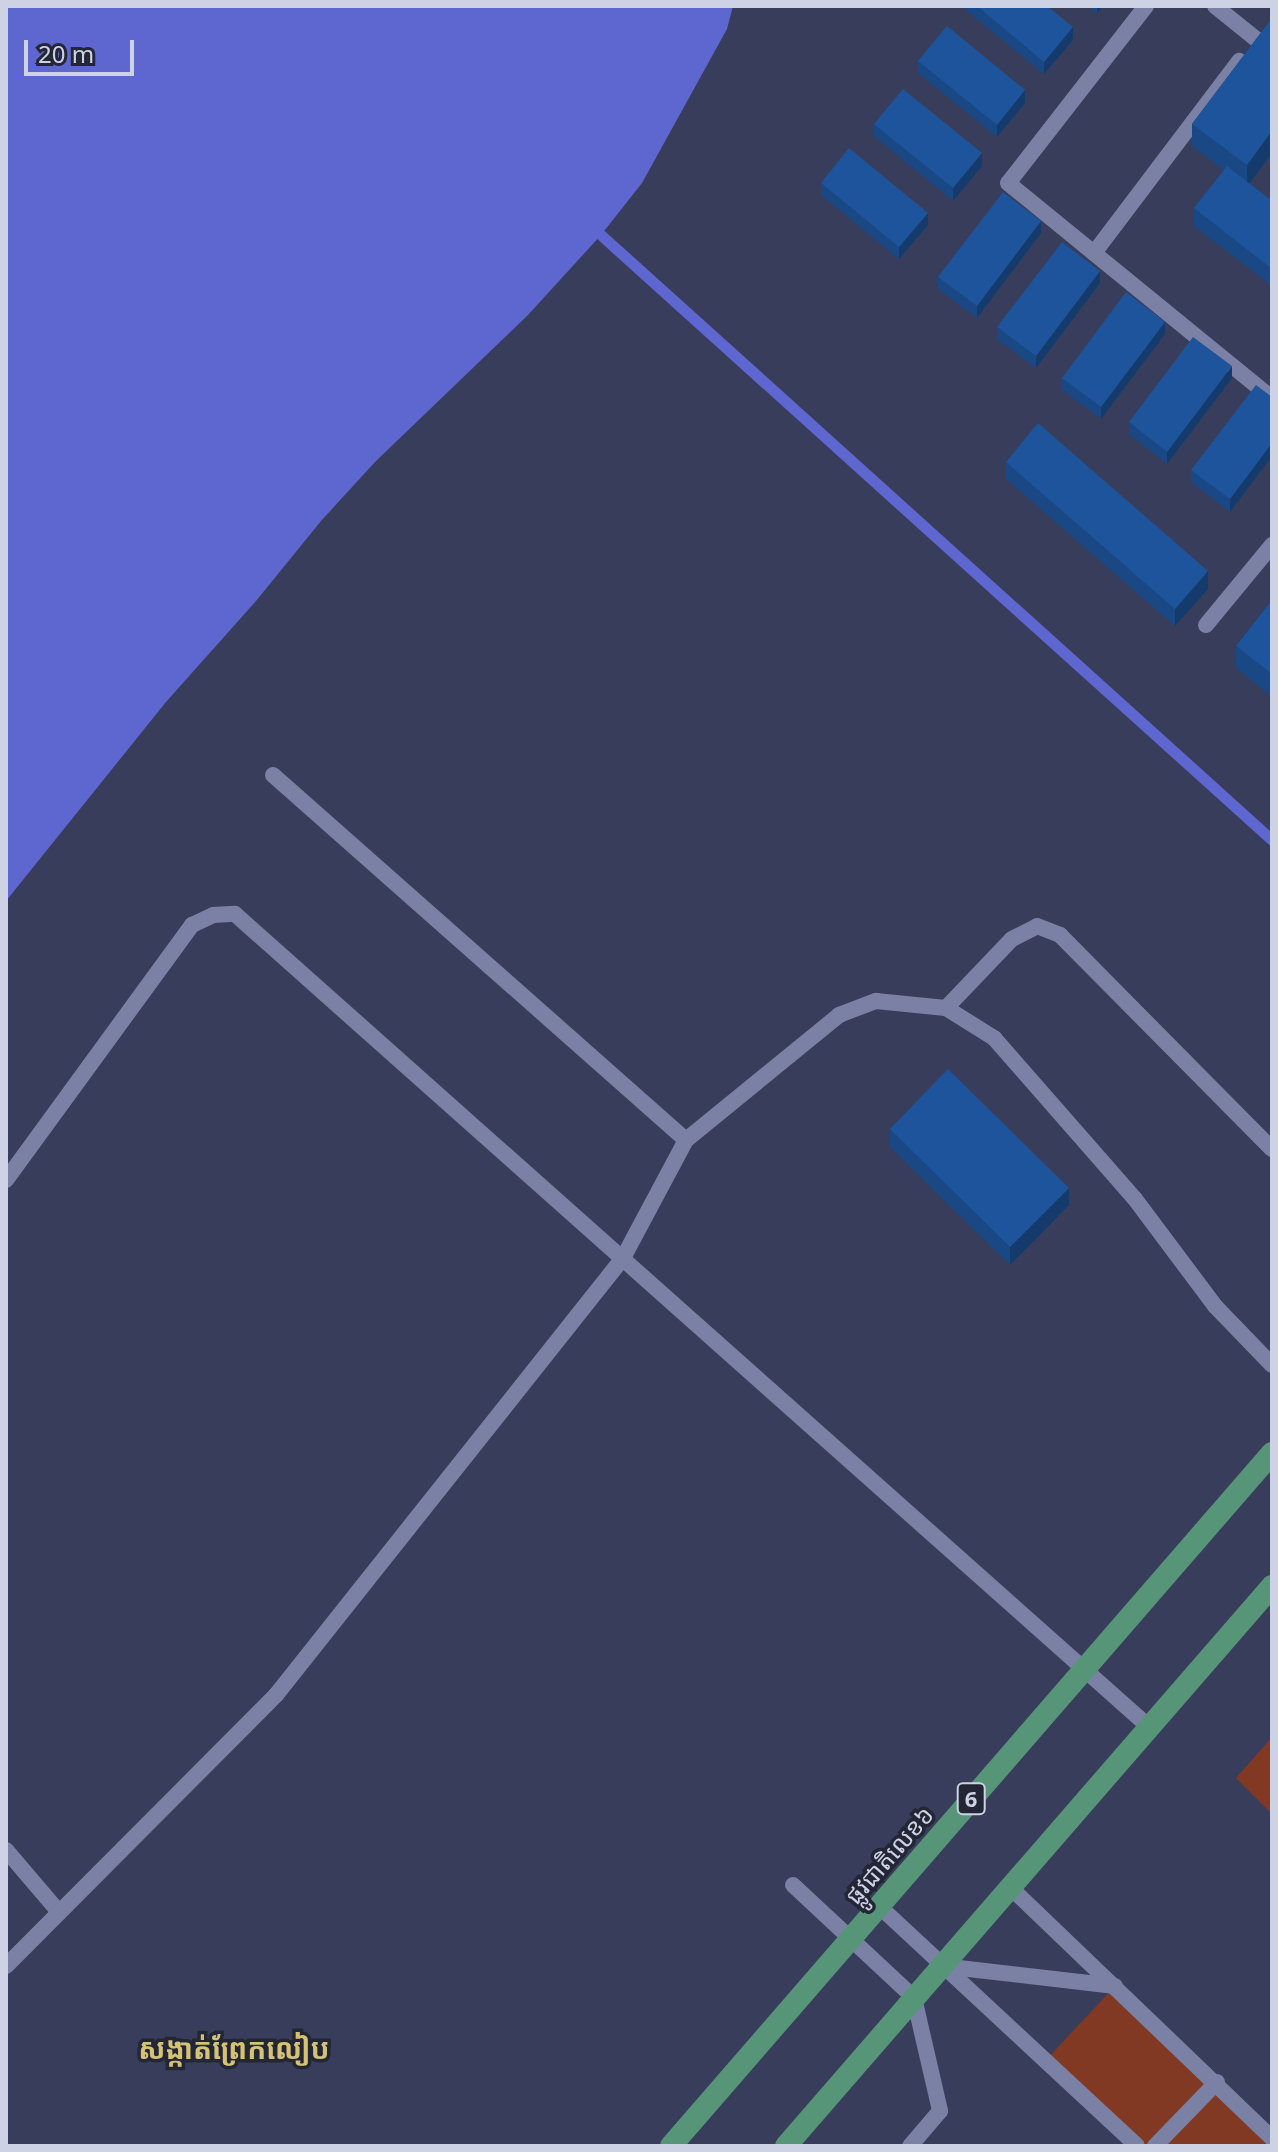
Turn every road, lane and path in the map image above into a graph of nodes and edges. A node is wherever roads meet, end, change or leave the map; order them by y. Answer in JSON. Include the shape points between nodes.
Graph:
{"nodes":[{"id":1,"x":1146,"y":6,"type":"edge"},
{"id":2,"x":1215,"y":6,"type":"edge"},
{"id":3,"x":1094,"y":253,"type":"junction"},
{"id":4,"x":1272,"y":398,"type":"edge"},
{"id":5,"x":1272,"y":545,"type":"edge"},
{"id":6,"x":1206,"y":625,"type":"dead end"},
{"id":7,"x":273,"y":775,"type":"dead end"},
{"id":8,"x":946,"y":1008,"type":"junction"},
{"id":9,"x":686,"y":1140,"type":"junction"},
{"id":10,"x":1272,"y":1149,"type":"edge"},
{"id":11,"x":6,"y":1180,"type":"edge"},
{"id":12,"x":623,"y":1258,"type":"junction"},
{"id":13,"x":1272,"y":1365,"type":"edge"},
{"id":14,"x":1272,"y":1453,"type":"edge"},
{"id":15,"x":1272,"y":1586,"type":"edge"},
{"id":16,"x":1085,"y":1670,"type":"junction"},
{"id":17,"x":1149,"y":1727,"type":"junction"},
{"id":18,"x":6,"y":1850,"type":"edge"},
{"id":19,"x":793,"y":1885,"type":"dead end"},
{"id":20,"x":1010,"y":1887,"type":"junction"},
{"id":21,"x":879,"y":1906,"type":"junction"},
{"id":22,"x":59,"y":1912,"type":"junction"},
{"id":23,"x":851,"y":1938,"type":"junction"},
{"id":24,"x":6,"y":1966,"type":"edge"},
{"id":25,"x":942,"y":1966,"type":"junction"},
{"id":26,"x":1115,"y":1986,"type":"junction"},
{"id":27,"x":914,"y":1998,"type":"junction"},
{"id":28,"x":1217,"y":2082,"type":"junction"},
{"id":29,"x":1272,"y":2138,"type":"edge"},
{"id":30,"x":671,"y":2146,"type":"edge"},
{"id":31,"x":786,"y":2146,"type":"edge"},
{"id":32,"x":910,"y":2146,"type":"edge"},
{"id":33,"x":1137,"y":2146,"type":"edge"},
{"id":34,"x":1155,"y":2146,"type":"edge"}],
"edges":[{"from":1,"to":3,"type":"street","via":[[1008,183]]},
{"from":2,"to":3,"type":"street","via":[[1260,34]]},
{"from":3,"to":4,"type":"street"},
{"from":5,"to":6,"type":"street"},
{"from":7,"to":9,"type":"street"},
{"from":8,"to":9,"type":"street","via":[[876,1001],[839,1015]]},
{"from":8,"to":10,"type":"street","via":[[1012,939],[1037,926],[1060,935]]},
{"from":8,"to":13,"type":"street","via":[[994,1038],[1135,1199],[1215,1306]]},
{"from":9,"to":12,"type":"street"},
{"from":11,"to":12,"type":"street","via":[[192,925],[213,915],[235,914]]},
{"from":12,"to":16,"type":"street"},
{"from":12,"to":22,"type":"street","via":[[276,1695]]},
{"from":14,"to":16,"type":"highway","name":"ផ្លូវជាតិលេខ៦","number":"6"},
{"from":15,"to":17,"type":"highway"},
{"from":16,"to":17,"type":"street"},
{"from":16,"to":21,"type":"highway","name":"ផ្លូវជាតិលេខ៦","number":"6"},
{"from":17,"to":20,"type":"highway"},
{"from":18,"to":22,"type":"street"},
{"from":19,"to":23,"type":"street"},
{"from":20,"to":25,"type":"highway"},
{"from":20,"to":26,"type":"street"},
{"from":21,"to":23,"type":"highway","name":"ផ្លូវជាតិលេខ៦","number":"6"},
{"from":21,"to":25,"type":"street"},
{"from":22,"to":24,"type":"street"},
{"from":23,"to":27,"type":"street"},
{"from":23,"to":30,"type":"highway","name":"ផ្លូវជាតិលេខ៦","number":"6"},
{"from":25,"to":26,"type":"street"},
{"from":25,"to":27,"type":"highway"},
{"from":25,"to":33,"type":"street"},
{"from":26,"to":28,"type":"street"},
{"from":27,"to":31,"type":"highway"},
{"from":27,"to":32,"type":"street","via":[[940,2111]]},
{"from":28,"to":29,"type":"street"},
{"from":28,"to":34,"type":"street"}]}
